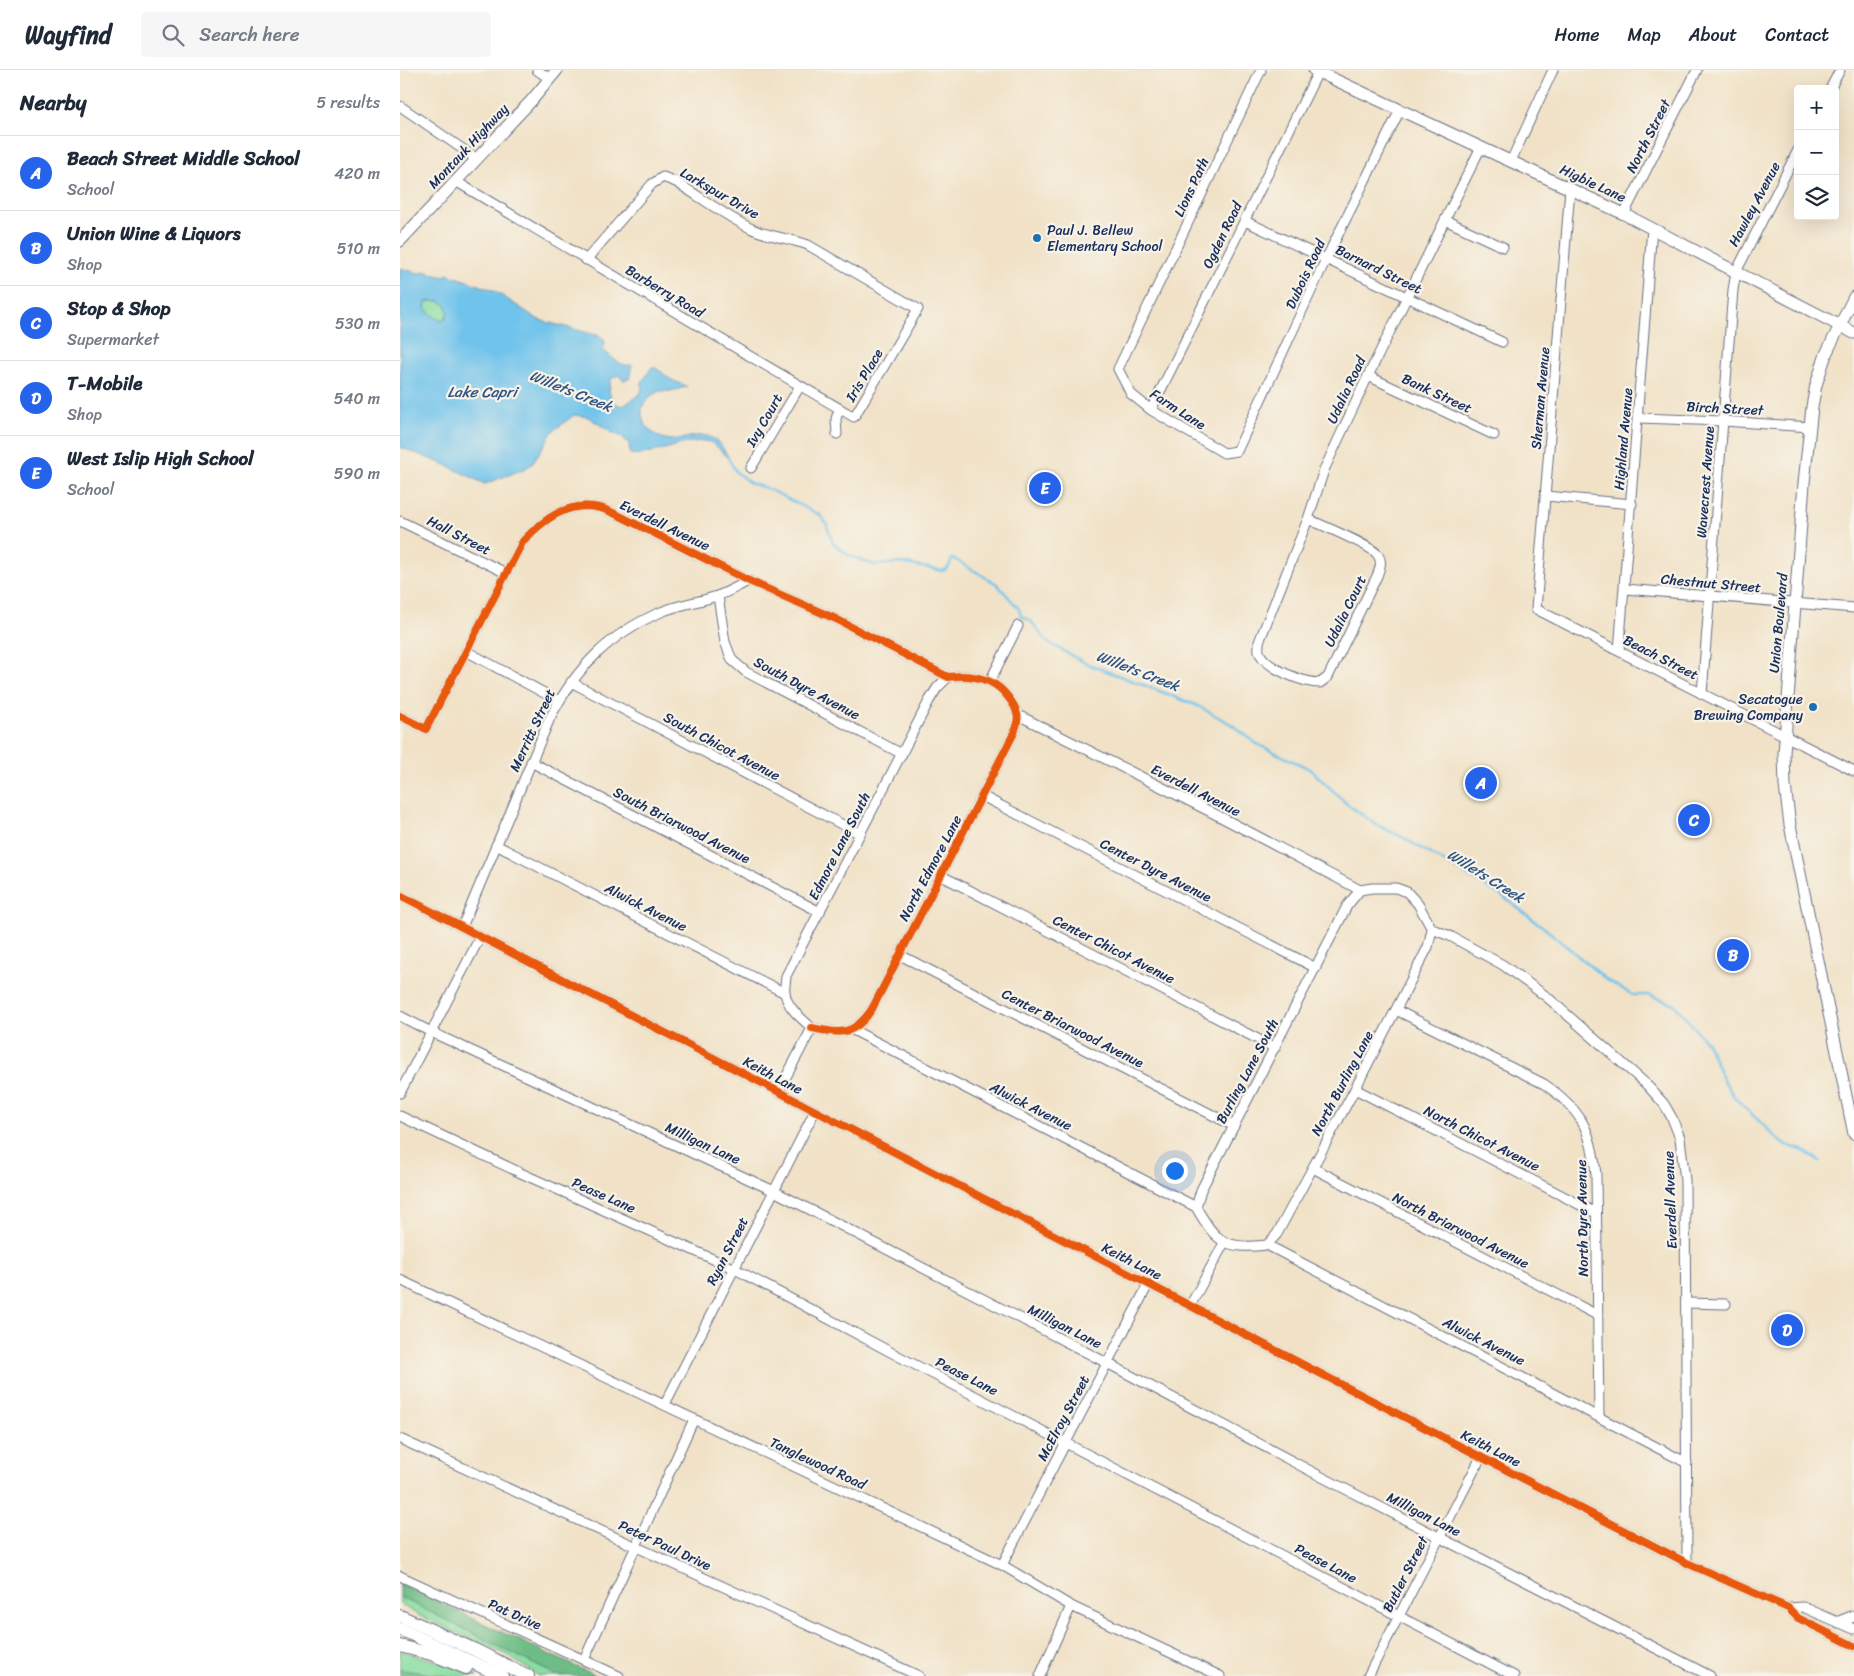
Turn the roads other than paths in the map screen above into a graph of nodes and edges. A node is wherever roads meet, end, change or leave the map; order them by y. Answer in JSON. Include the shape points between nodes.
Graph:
{"nodes":[{"id":1,"x":537,"y":70,"type":"edge"},
{"id":2,"x":1261,"y":70,"type":"edge"},
{"id":3,"x":1553,"y":70,"type":"edge"},
{"id":4,"x":1697,"y":70,"type":"edge"},
{"id":5,"x":1840,"y":70,"type":"edge"},
{"id":6,"x":1320,"y":71,"type":"edge"},
{"id":7,"x":553,"y":74,"type":"edge"},
{"id":8,"x":1832,"y":85,"type":"edge"},
{"id":9,"x":400,"y":106,"type":"edge"},
{"id":10,"x":1400,"y":110,"type":"junction"},
{"id":11,"x":1480,"y":147,"type":"junction"},
{"id":12,"x":1794,"y":158,"type":"edge"},
{"id":13,"x":478,"y":159,"type":"junction"},
{"id":14,"x":1511,"y":161,"type":"junction"},
{"id":15,"x":457,"y":182,"type":"junction"},
{"id":16,"x":1570,"y":189,"type":"junction"},
{"id":17,"x":1624,"y":214,"type":"junction"},
{"id":18,"x":1444,"y":220,"type":"junction"},
{"id":19,"x":1244,"y":221,"type":"junction"},
{"id":20,"x":1652,"y":228,"type":"junction"},
{"id":21,"x":400,"y":240,"type":"edge"},
{"id":22,"x":1503,"y":247,"type":"dead end"},
{"id":23,"x":1326,"y":259,"type":"junction"},
{"id":24,"x":586,"y":260,"type":"junction"},
{"id":25,"x":1736,"y":272,"type":"junction"},
{"id":26,"x":1854,"y":297,"type":"edge"},
{"id":27,"x":1407,"y":298,"type":"junction"},
{"id":28,"x":918,"y":309,"type":"joint"},
{"id":29,"x":1840,"y":325,"type":"junction"},
{"id":30,"x":1854,"y":333,"type":"edge"},
{"id":31,"x":1502,"y":342,"type":"dead end"},
{"id":32,"x":1118,"y":369,"type":"joint"},
{"id":33,"x":1368,"y":376,"type":"junction"},
{"id":34,"x":800,"y":386,"type":"junction"},
{"id":35,"x":839,"y":409,"type":"junction"},
{"id":36,"x":1151,"y":410,"type":"junction"},
{"id":37,"x":1639,"y":418,"type":"junction"},
{"id":38,"x":1723,"y":421,"type":"junction"},
{"id":39,"x":1810,"y":427,"type":"junction"},
{"id":40,"x":837,"y":434,"type":"dead end"},
{"id":41,"x":1494,"y":435,"type":"dead end"},
{"id":42,"x":1237,"y":451,"type":"joint"},
{"id":43,"x":751,"y":468,"type":"dead end"},
{"id":44,"x":1546,"y":496,"type":"junction"},
{"id":45,"x":1632,"y":504,"type":"junction"},
{"id":46,"x":1308,"y":519,"type":"junction"},
{"id":47,"x":400,"y":521,"type":"edge"},
{"id":48,"x":506,"y":573,"type":"junction"},
{"id":49,"x":749,"y":582,"type":"junction"},
{"id":50,"x":1625,"y":589,"type":"junction"},
{"id":51,"x":718,"y":596,"type":"junction"},
{"id":52,"x":1710,"y":597,"type":"junction"},
{"id":53,"x":1795,"y":604,"type":"junction"},
{"id":54,"x":1854,"y":608,"type":"edge"},
{"id":55,"x":1536,"y":609,"type":"joint"},
{"id":56,"x":1018,"y":626,"type":"dead end"},
{"id":57,"x":466,"y":651,"type":"junction"},
{"id":58,"x":1619,"y":651,"type":"junction"},
{"id":59,"x":1259,"y":653,"type":"joint"},
{"id":60,"x":948,"y":677,"type":"junction"},
{"id":61,"x":990,"y":681,"type":"junction"},
{"id":62,"x":571,"y":682,"type":"junction"},
{"id":63,"x":1702,"y":694,"type":"junction"},
{"id":64,"x":559,"y":701,"type":"junction"},
{"id":65,"x":1018,"y":715,"type":"junction"},
{"id":66,"x":400,"y":716,"type":"edge"},
{"id":67,"x":1784,"y":736,"type":"junction"},
{"id":68,"x":902,"y":754,"type":"junction"},
{"id":69,"x":531,"y":762,"type":"junction"},
{"id":70,"x":1854,"y":770,"type":"edge"},
{"id":71,"x":982,"y":796,"type":"junction"},
{"id":72,"x":860,"y":834,"type":"junction"},
{"id":73,"x":496,"y":845,"type":"junction"},
{"id":74,"x":940,"y":875,"type":"junction"},
{"id":75,"x":1360,"y":890,"type":"junction"},
{"id":76,"x":400,"y":895,"type":"edge"},
{"id":77,"x":820,"y":912,"type":"junction"},
{"id":78,"x":462,"y":927,"type":"junction"},
{"id":79,"x":1432,"y":929,"type":"junction"},
{"id":80,"x":480,"y":937,"type":"junction"},
{"id":81,"x":900,"y":955,"type":"junction"},
{"id":82,"x":1316,"y":968,"type":"junction"},
{"id":83,"x":785,"y":993,"type":"junction"},
{"id":84,"x":1396,"y":1010,"type":"junction"},
{"id":85,"x":400,"y":1016,"type":"edge"},
{"id":86,"x":812,"y":1028,"type":"junction"},
{"id":87,"x":853,"y":1030,"type":"junction"},
{"id":88,"x":432,"y":1032,"type":"junction"},
{"id":89,"x":1276,"y":1048,"type":"junction"},
{"id":90,"x":1355,"y":1089,"type":"junction"},
{"id":91,"x":400,"y":1092,"type":"edge"},
{"id":92,"x":778,"y":1092,"type":"junction"},
{"id":93,"x":815,"y":1111,"type":"junction"},
{"id":94,"x":400,"y":1116,"type":"edge"},
{"id":95,"x":1234,"y":1126,"type":"junction"},
{"id":96,"x":1854,"y":1134,"type":"edge"},
{"id":97,"x":1313,"y":1168,"type":"junction"},
{"id":98,"x":774,"y":1191,"type":"junction"},
{"id":99,"x":1196,"y":1207,"type":"junction"},
{"id":100,"x":1596,"y":1212,"type":"junction"},
{"id":101,"x":1224,"y":1242,"type":"junction"},
{"id":102,"x":1267,"y":1245,"type":"junction"},
{"id":103,"x":733,"y":1268,"type":"junction"},
{"id":104,"x":400,"y":1280,"type":"edge"},
{"id":105,"x":1148,"y":1284,"type":"junction"},
{"id":106,"x":1686,"y":1303,"type":"junction"},
{"id":107,"x":1726,"y":1304,"type":"dead end"},
{"id":108,"x":1190,"y":1306,"type":"junction"},
{"id":109,"x":1597,"y":1315,"type":"junction"},
{"id":110,"x":1107,"y":1363,"type":"junction"},
{"id":111,"x":665,"y":1404,"type":"junction"},
{"id":112,"x":1599,"y":1416,"type":"junction"},
{"id":113,"x":694,"y":1419,"type":"junction"},
{"id":114,"x":400,"y":1439,"type":"edge"},
{"id":115,"x":1066,"y":1442,"type":"junction"},
{"id":116,"x":1482,"y":1458,"type":"junction"},
{"id":117,"x":1687,"y":1463,"type":"junction"},
{"id":118,"x":1440,"y":1537,"type":"junction"},
{"id":119,"x":636,"y":1546,"type":"junction"},
{"id":120,"x":1687,"y":1562,"type":"junction"},
{"id":121,"x":1002,"y":1565,"type":"junction"},
{"id":122,"x":400,"y":1576,"type":"edge"},
{"id":123,"x":1071,"y":1606,"type":"junction"},
{"id":124,"x":1788,"y":1608,"type":"junction"},
{"id":125,"x":400,"y":1609,"type":"edge"},
{"id":126,"x":400,"y":1616,"type":"edge"},
{"id":127,"x":1854,"y":1616,"type":"edge"},
{"id":128,"x":1399,"y":1617,"type":"junction"},
{"id":129,"x":1839,"y":1622,"type":"junction"},
{"id":130,"x":400,"y":1629,"type":"edge"},
{"id":131,"x":1854,"y":1629,"type":"edge"},
{"id":132,"x":446,"y":1636,"type":"junction"},
{"id":133,"x":400,"y":1646,"type":"edge"},
{"id":134,"x":1854,"y":1646,"type":"edge"},
{"id":135,"x":584,"y":1660,"type":"junction"},
{"id":136,"x":487,"y":1676,"type":"edge"},
{"id":137,"x":502,"y":1676,"type":"edge"},
{"id":138,"x":528,"y":1676,"type":"edge"},
{"id":139,"x":619,"y":1676,"type":"edge"},
{"id":140,"x":919,"y":1676,"type":"edge"},
{"id":141,"x":1040,"y":1676,"type":"edge"},
{"id":142,"x":1220,"y":1676,"type":"edge"},
{"id":143,"x":1368,"y":1676,"type":"edge"},
{"id":144,"x":1514,"y":1676,"type":"edge"},
{"id":145,"x":1710,"y":1676,"type":"edge"}],
"edges":[{"from":1,"to":7,"type":"street"},
{"from":2,"to":32,"type":"street","name":"Lions Path"},
{"from":3,"to":14,"type":"street"},
{"from":4,"to":17,"type":"street","name":"North Street"},
{"from":5,"to":8,"type":"street"},
{"from":6,"to":10,"type":"main road","name":"Higbie Lane"},
{"from":6,"to":19,"type":"street","name":"Ogden Road"},
{"from":7,"to":13,"type":"main road","name":"Montauk Highway"},
{"from":9,"to":13,"type":"street"},
{"from":10,"to":11,"type":"main road","name":"Higbie Lane"},
{"from":10,"to":23,"type":"street","name":"Dubois Road"},
{"from":11,"to":14,"type":"main road","name":"Higbie Lane"},
{"from":11,"to":18,"type":"street","name":"Udalia Road"},
{"from":12,"to":25,"type":"street","name":"Hawley Avenue"},
{"from":13,"to":15,"type":"main road","name":"Montauk Highway"},
{"from":14,"to":16,"type":"main road","name":"Higbie Lane"},
{"from":15,"to":21,"type":"main road","name":"Montauk Highway"},
{"from":15,"to":24,"type":"street","name":"Barberry Road"},
{"from":16,"to":17,"type":"main road","name":"Higbie Lane"},
{"from":16,"to":44,"type":"street","name":"Sherman Avenue"},
{"from":17,"to":20,"type":"main road","name":"Higbie Lane"},
{"from":18,"to":22,"type":"street"},
{"from":18,"to":27,"type":"street","name":"Udalia Road"},
{"from":19,"to":23,"type":"street","name":"Barnard Street"},
{"from":19,"to":36,"type":"street","name":"Ogden Road"},
{"from":20,"to":25,"type":"main road","name":"Higbie Lane"},
{"from":20,"to":37,"type":"street","name":"Highland Avenue"},
{"from":23,"to":27,"type":"street","name":"Barnard Street"},
{"from":23,"to":42,"type":"street","name":"Dubois Road"},
{"from":24,"to":28,"type":"street","name":"Larkspur Drive","via":[[652,184],[663,177],[751,228],[808,245]]},
{"from":24,"to":34,"type":"street","name":"Barberry Road"},
{"from":25,"to":29,"type":"main road","name":"Higbie Lane"},
{"from":25,"to":38,"type":"street","name":"Wavecrest Avenue"},
{"from":26,"to":29,"type":"main road","name":"Union Boulevard"},
{"from":27,"to":31,"type":"street","name":"Barnard Street"},
{"from":27,"to":33,"type":"street","name":"Udalia Road"},
{"from":28,"to":35,"type":"street","name":"Iris Place","via":[[854,417]]},
{"from":29,"to":30,"type":"main road","name":"Higbie Lane"},
{"from":29,"to":39,"type":"main road","name":"Union Boulevard","via":[[1818,378]]},
{"from":32,"to":36,"type":"street","name":"Farm Lane","via":[[1131,394]]},
{"from":33,"to":41,"type":"street","name":"Bank Street"},
{"from":33,"to":46,"type":"street","name":"Udalia Road","via":[[1324,470]]},
{"from":34,"to":35,"type":"street","name":"Barberry Road"},
{"from":34,"to":43,"type":"street","name":"Ivy Court"},
{"from":35,"to":40,"type":"street","name":"Iris Place"},
{"from":36,"to":42,"type":"street","name":"Farm Lane","via":[[1224,453]]},
{"from":37,"to":38,"type":"street","name":"Birch Street"},
{"from":37,"to":45,"type":"street","name":"Highland Avenue"},
{"from":38,"to":39,"type":"street","name":"Birch Street"},
{"from":38,"to":52,"type":"street","name":"Wavecrest Avenue"},
{"from":39,"to":53,"type":"main road","name":"Union Boulevard"},
{"from":44,"to":45,"type":"street"},
{"from":44,"to":55,"type":"street","name":"Sherman Avenue"},
{"from":45,"to":50,"type":"street","name":"Highland Avenue"},
{"from":46,"to":59,"type":"street","name":"Udalia Road","via":[[1258,642]]},
{"from":46,"to":59,"type":"street","name":"Udalia Court","via":[[1378,554],[1381,564],[1377,576],[1328,677],[1320,683],[1303,680],[1268,664]]},
{"from":47,"to":48,"type":"street","name":"Hall Street"},
{"from":48,"to":49,"type":"street","name":"Everdell Avenue","via":[[523,541],[540,524],[554,514],[577,507],[599,508],[618,515]]},
{"from":48,"to":57,"type":"street","name":"Everdell Avenue"},
{"from":49,"to":51,"type":"street","name":"Merritt Street"},
{"from":49,"to":60,"type":"street","name":"Everdell Avenue","via":[[836,619]]},
{"from":50,"to":52,"type":"street","name":"Chestnut Street"},
{"from":50,"to":58,"type":"street","name":"Highland Avenue"},
{"from":51,"to":62,"type":"street","name":"Merritt Street","via":[[663,611],[638,623],[602,649]]},
{"from":51,"to":68,"type":"street","name":"South Dyre Avenue","via":[[725,642],[732,660],[746,672]]},
{"from":52,"to":53,"type":"street","name":"Chestnut Street"},
{"from":52,"to":63,"type":"street","name":"Wavecrest Avenue"},
{"from":53,"to":54,"type":"street","name":"Chestnut Street"},
{"from":53,"to":67,"type":"main road","name":"Union Boulevard"},
{"from":55,"to":58,"type":"street","name":"Beach Street"},
{"from":56,"to":61,"type":"street"},
{"from":57,"to":64,"type":"street"},
{"from":57,"to":66,"type":"street","name":"Everdell Avenue","via":[[426,729]]},
{"from":58,"to":63,"type":"street","name":"Beach Street"},
{"from":60,"to":61,"type":"street","name":"Everdell Avenue","via":[[965,675]]},
{"from":60,"to":68,"type":"street","name":"Edmore Lane South","via":[[929,702]]},
{"from":61,"to":65,"type":"street","via":[[1003,690]]},
{"from":62,"to":64,"type":"street","name":"Merritt Street"},
{"from":62,"to":72,"type":"street","name":"South Chicot Avenue"},
{"from":63,"to":67,"type":"street","name":"Beach Street"},
{"from":64,"to":69,"type":"street","name":"Merritt Street"},
{"from":65,"to":71,"type":"street","name":"North Edmore Lane","via":[[1014,733]]},
{"from":65,"to":75,"type":"street","name":"Everdell Avenue"},
{"from":67,"to":70,"type":"street","name":"Beach Street"},
{"from":67,"to":96,"type":"main road","name":"Union Boulevard","via":[[1790,825]]},
{"from":68,"to":72,"type":"street","name":"Edmore Lane South"},
{"from":69,"to":73,"type":"street","name":"Merritt Street"},
{"from":69,"to":77,"type":"street","name":"South Briarwood Avenue"},
{"from":71,"to":74,"type":"street","name":"North Edmore Lane"},
{"from":71,"to":82,"type":"street","name":"Center Dyre Avenue"},
{"from":72,"to":77,"type":"street","name":"Edmore Lane South"},
{"from":73,"to":78,"type":"street","name":"Merritt Street"},
{"from":73,"to":83,"type":"street","name":"Alwick Avenue"},
{"from":74,"to":81,"type":"street","name":"North Edmore Lane"},
{"from":74,"to":89,"type":"street","name":"Center Chicot Avenue"},
{"from":75,"to":79,"type":"street","via":[[1396,888],[1407,892]]},
{"from":75,"to":82,"type":"street","name":"Burling Lane South","via":[[1347,906]]},
{"from":76,"to":78,"type":"street","name":"Keith Lane"},
{"from":77,"to":83,"type":"street","name":"Edmore Lane South","via":[[786,976]]},
{"from":78,"to":80,"type":"street","name":"Keith Lane"},
{"from":79,"to":84,"type":"street","name":"North Burling Lane","via":[[1428,947]]},
{"from":79,"to":106,"type":"street","name":"Everdell Avenue","via":[[1503,965],[1547,997],[1664,1104],[1680,1138],[1684,1158]]},
{"from":80,"to":88,"type":"street"},
{"from":80,"to":92,"type":"street","name":"Keith Lane"},
{"from":81,"to":87,"type":"street","name":"North Edmore Lane","via":[[872,1009]]},
{"from":81,"to":95,"type":"street","name":"Center Briarwood Avenue"},
{"from":82,"to":89,"type":"street","name":"Burling Lane South"},
{"from":83,"to":86,"type":"street","via":[[796,1013]]},
{"from":84,"to":90,"type":"street","name":"North Burling Lane"},
{"from":84,"to":100,"type":"street","name":"North Dyre Avenue","via":[[1562,1096],[1588,1131],[1596,1175]]},
{"from":85,"to":88,"type":"street","name":"Milligan Lane"},
{"from":86,"to":87,"type":"street","via":[[829,1032]]},
{"from":86,"to":92,"type":"street"},
{"from":87,"to":99,"type":"street","name":"Alwick Avenue"},
{"from":88,"to":91,"type":"street"},
{"from":88,"to":98,"type":"street","name":"Milligan Lane"},
{"from":89,"to":95,"type":"street","name":"Burling Lane South"},
{"from":90,"to":97,"type":"street","name":"North Burling Lane"},
{"from":90,"to":100,"type":"street","name":"North Chicot Avenue"},
{"from":92,"to":93,"type":"street","name":"Keith Lane"},
{"from":93,"to":98,"type":"street","name":"Ryan Street"},
{"from":93,"to":105,"type":"street","name":"Keith Lane"},
{"from":94,"to":103,"type":"street","name":"Pease Lane"},
{"from":95,"to":99,"type":"street","name":"Burling Lane South","via":[[1201,1190]]},
{"from":97,"to":102,"type":"street","name":"North Burling Lane","via":[[1277,1234]]},
{"from":97,"to":109,"type":"street","name":"North Briarwood Avenue"},
{"from":98,"to":103,"type":"street","name":"Ryan Street"},
{"from":98,"to":110,"type":"street","name":"Milligan Lane"},
{"from":99,"to":101,"type":"street","via":[[1212,1233]]},
{"from":100,"to":109,"type":"street","name":"North Dyre Avenue"},
{"from":101,"to":102,"type":"street","via":[[1246,1248]]},
{"from":101,"to":108,"type":"street"},
{"from":102,"to":112,"type":"street","name":"Alwick Avenue"},
{"from":103,"to":111,"type":"street","name":"Ryan Street"},
{"from":103,"to":115,"type":"street","name":"Pease Lane"},
{"from":104,"to":111,"type":"street","name":"Tanglewood Road"},
{"from":105,"to":108,"type":"street","name":"Keith Lane"},
{"from":105,"to":110,"type":"street","name":"McElroy Street"},
{"from":106,"to":107,"type":"street"},
{"from":106,"to":117,"type":"street","name":"Everdell Avenue"},
{"from":108,"to":116,"type":"street","name":"Keith Lane"},
{"from":109,"to":112,"type":"street","name":"North Dyre Avenue"},
{"from":110,"to":115,"type":"street","name":"McElroy Street"},
{"from":110,"to":118,"type":"street","name":"Milligan Lane"},
{"from":111,"to":113,"type":"street","name":"Tanglewood Road"},
{"from":112,"to":117,"type":"street","name":"Alwick Avenue"},
{"from":113,"to":119,"type":"street"},
{"from":113,"to":121,"type":"street","name":"Tanglewood Road"},
{"from":114,"to":119,"type":"street","name":"Peter Paul Drive"},
{"from":115,"to":121,"type":"street","name":"McElroy Street"},
{"from":115,"to":128,"type":"street","name":"Pease Lane"},
{"from":116,"to":118,"type":"street","name":"Butler Street"},
{"from":116,"to":120,"type":"street","name":"Keith Lane"},
{"from":117,"to":120,"type":"street","name":"Everdell Avenue"},
{"from":118,"to":128,"type":"street","name":"Butler Street"},
{"from":118,"to":145,"type":"street","name":"Milligan Lane"},
{"from":119,"to":135,"type":"street"},
{"from":119,"to":140,"type":"street","name":"Peter Paul Drive"},
{"from":120,"to":124,"type":"street","name":"Keith Lane"},
{"from":121,"to":123,"type":"street","name":"Tanglewood Road"},
{"from":122,"to":135,"type":"street","name":"Pat Drive"},
{"from":123,"to":141,"type":"street"},
{"from":123,"to":142,"type":"street","name":"Tanglewood Road"},
{"from":124,"to":129,"type":"street","name":"Keith Lane","via":[[1803,1607]]},
{"from":124,"to":134,"type":"street","name":"Keith Lane","via":[[1798,1618]]},
{"from":125,"to":132,"type":"highway"},
{"from":126,"to":132,"type":"highway"},
{"from":127,"to":129,"type":"main road"},
{"from":128,"to":143,"type":"street","name":"Butler Street"},
{"from":128,"to":144,"type":"street","name":"Pease Lane"},
{"from":129,"to":131,"type":"street","name":"Keith Lane"},
{"from":130,"to":137,"type":"highway"},
{"from":132,"to":138,"type":"highway"},
{"from":133,"to":136,"type":"highway","via":[[431,1654]]},
{"from":135,"to":139,"type":"street","name":"Pat Drive"}]}
